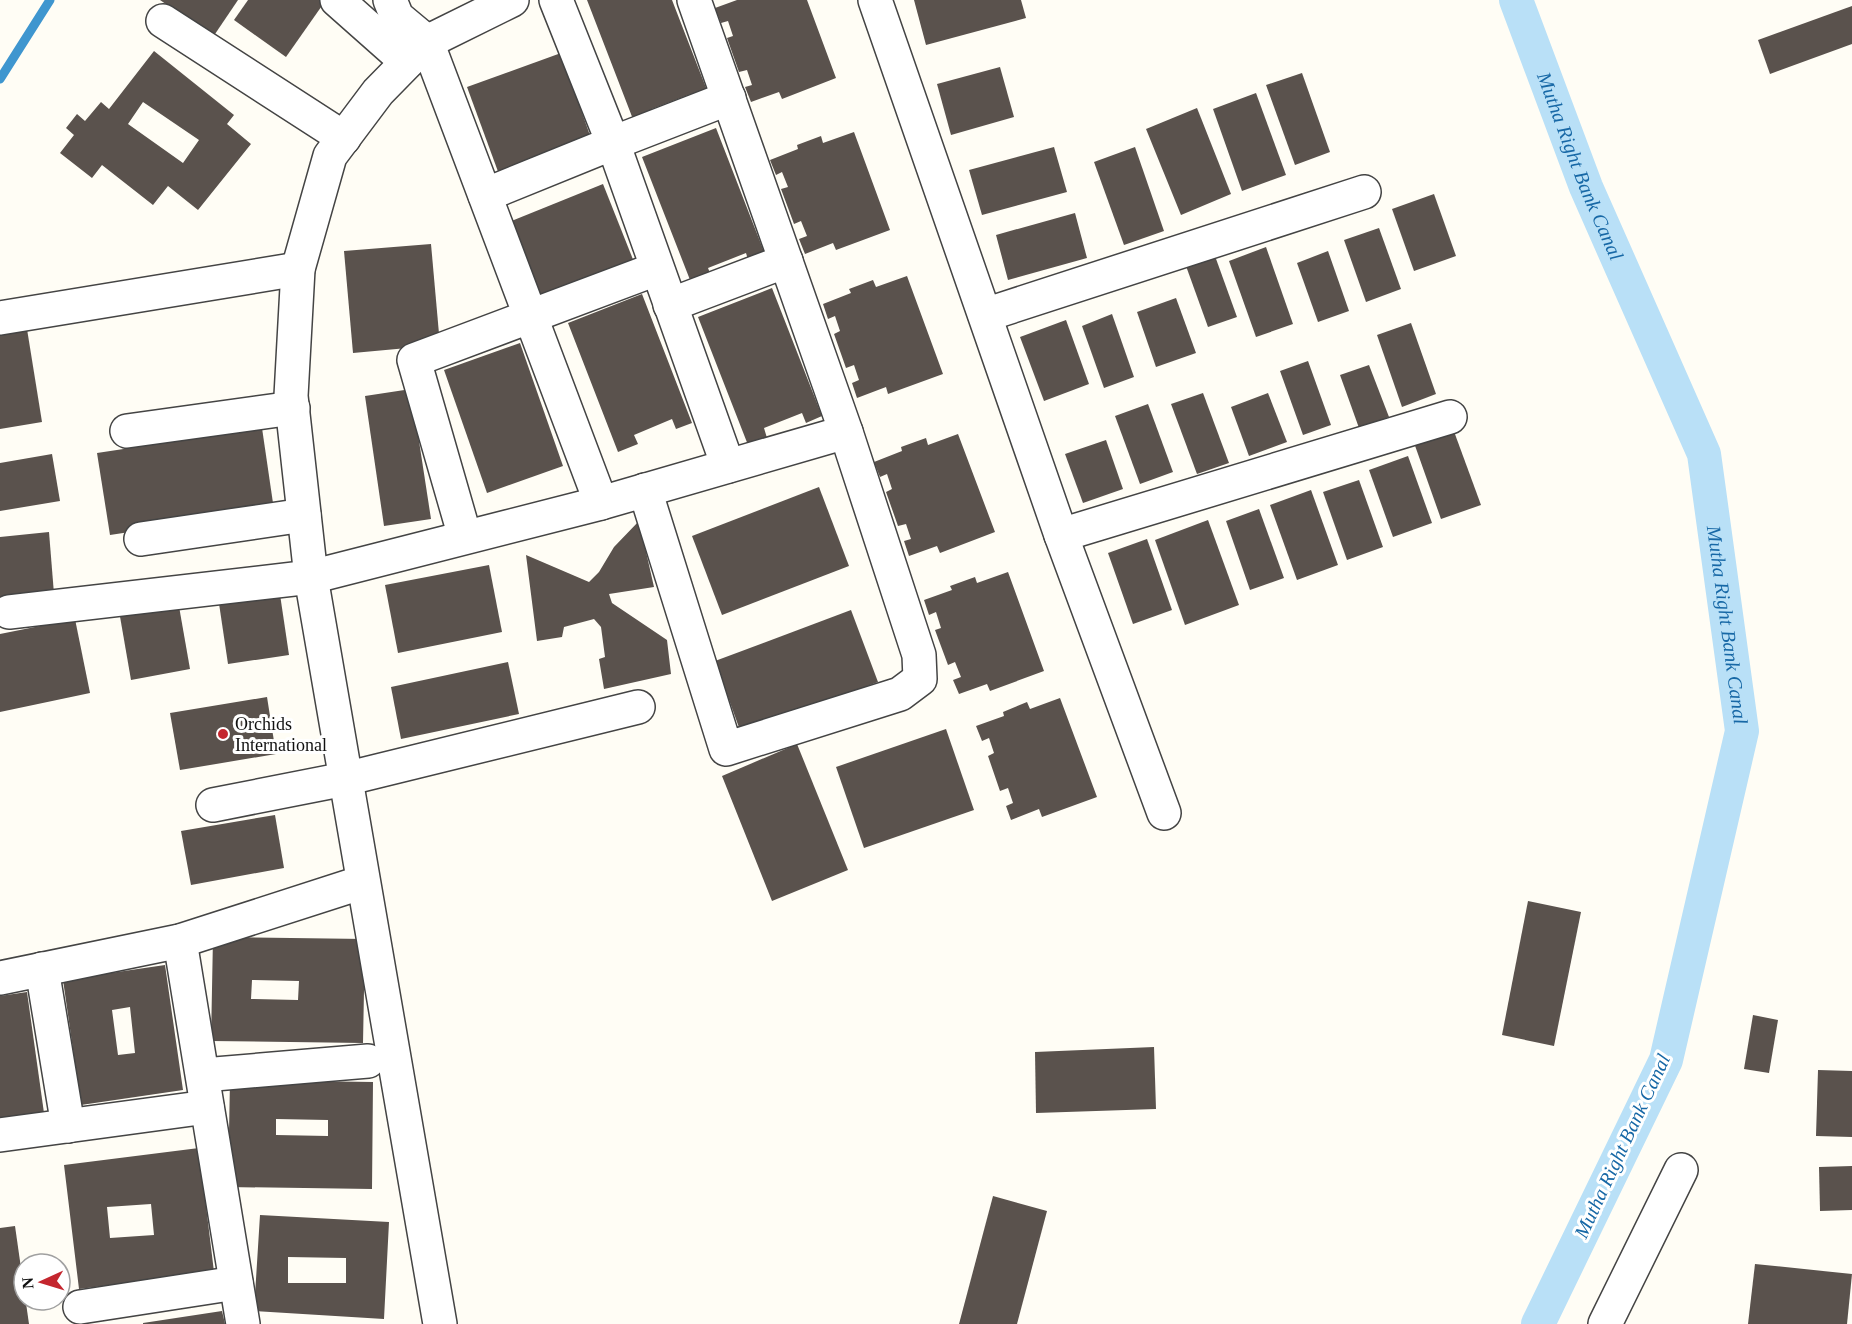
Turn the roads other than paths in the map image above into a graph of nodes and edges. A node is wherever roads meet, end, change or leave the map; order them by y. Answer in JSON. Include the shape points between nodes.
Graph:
{"nodes":[{"id":1,"x":337,"y":0,"type":"edge"},
{"id":2,"x":390,"y":0,"type":"edge"},
{"id":3,"x":512,"y":0,"type":"edge"},
{"id":4,"x":556,"y":0,"type":"edge"},
{"id":5,"x":694,"y":0,"type":"edge"},
{"id":6,"x":876,"y":0,"type":"edge"},
{"id":7,"x":163,"y":21,"type":"dead end"},
{"id":8,"x":417,"y":52,"type":"junction"},
{"id":9,"x":729,"y":98,"type":"junction"},
{"id":10,"x":344,"y":138,"type":"junction"},
{"id":11,"x":613,"y":143,"type":"junction"},
{"id":12,"x":1364,"y":192,"type":"dead end"},
{"id":13,"x":485,"y":195,"type":"junction"},
{"id":14,"x":786,"y":261,"type":"junction"},
{"id":15,"x":298,"y":269,"type":"junction"},
{"id":16,"x":657,"y":269,"type":"junction"},
{"id":17,"x":670,"y":305,"type":"junction"},
{"id":18,"x":530,"y":315,"type":"junction"},
{"id":19,"x":985,"y":315,"type":"junction"},
{"id":20,"x":0,"y":318,"type":"edge"},
{"id":21,"x":292,"y":408,"type":"junction"},
{"id":22,"x":1450,"y":417,"type":"dead end"},
{"id":23,"x":126,"y":431,"type":"dead end"},
{"id":24,"x":846,"y":432,"type":"junction"},
{"id":25,"x":729,"y":466,"type":"junction"},
{"id":26,"x":645,"y":490,"type":"junction"},
{"id":27,"x":601,"y":503,"type":"junction"},
{"id":28,"x":304,"y":515,"type":"junction"},
{"id":29,"x":1061,"y":535,"type":"junction"},
{"id":30,"x":465,"y":537,"type":"junction"},
{"id":31,"x":141,"y":539,"type":"dead end"},
{"id":32,"x":311,"y":577,"type":"junction"},
{"id":33,"x":9,"y":612,"type":"dead end"},
{"id":34,"x":638,"y":707,"type":"dead end"},
{"id":35,"x":345,"y":779,"type":"junction"},
{"id":36,"x":213,"y":804,"type":"dead end"},
{"id":37,"x":1164,"y":813,"type":"dead end"},
{"id":38,"x":363,"y":882,"type":"junction"},
{"id":39,"x":180,"y":940,"type":"junction"},
{"id":40,"x":42,"y":969,"type":"junction"},
{"id":41,"x":0,"y":978,"type":"edge"},
{"id":42,"x":368,"y":1061,"type":"dead end"},
{"id":43,"x":203,"y":1075,"type":"junction"},
{"id":44,"x":207,"y":1107,"type":"junction"},
{"id":45,"x":68,"y":1126,"type":"junction"},
{"id":46,"x":0,"y":1135,"type":"edge"},
{"id":47,"x":1681,"y":1170,"type":"dead end"},
{"id":48,"x":236,"y":1283,"type":"junction"},
{"id":49,"x":80,"y":1307,"type":"dead end"},
{"id":50,"x":243,"y":1324,"type":"edge"},
{"id":51,"x":440,"y":1324,"type":"edge"},
{"id":52,"x":1605,"y":1324,"type":"edge"}],
"edges":[{"from":1,"to":8,"type":"street"},
{"from":2,"to":8,"type":"street"},
{"from":3,"to":8,"type":"street"},
{"from":4,"to":11,"type":"street"},
{"from":5,"to":9,"type":"street"},
{"from":6,"to":19,"type":"street"},
{"from":7,"to":10,"type":"street"},
{"from":8,"to":10,"type":"street","via":[[378,92]]},
{"from":8,"to":13,"type":"street"},
{"from":9,"to":11,"type":"street"},
{"from":9,"to":14,"type":"street"},
{"from":10,"to":15,"type":"street","via":[[330,156]]},
{"from":11,"to":13,"type":"street"},
{"from":11,"to":16,"type":"street"},
{"from":12,"to":19,"type":"street"},
{"from":13,"to":18,"type":"street"},
{"from":14,"to":17,"type":"street"},
{"from":14,"to":24,"type":"street"},
{"from":15,"to":20,"type":"street"},
{"from":15,"to":21,"type":"street"},
{"from":16,"to":17,"type":"street"},
{"from":16,"to":18,"type":"street"},
{"from":17,"to":25,"type":"street"},
{"from":18,"to":27,"type":"street"},
{"from":18,"to":30,"type":"street","via":[[414,360]]},
{"from":19,"to":29,"type":"street"},
{"from":21,"to":23,"type":"street"},
{"from":21,"to":28,"type":"street"},
{"from":22,"to":29,"type":"street"},
{"from":24,"to":25,"type":"street"},
{"from":24,"to":26,"type":"street","via":[[919,655],[920,679],[900,694],[726,749]]},
{"from":25,"to":26,"type":"street"},
{"from":26,"to":27,"type":"street"},
{"from":27,"to":30,"type":"street"},
{"from":28,"to":31,"type":"street"},
{"from":28,"to":32,"type":"street"},
{"from":29,"to":37,"type":"street"},
{"from":30,"to":32,"type":"street"},
{"from":32,"to":33,"type":"street"},
{"from":32,"to":35,"type":"street"},
{"from":34,"to":35,"type":"street"},
{"from":35,"to":36,"type":"street"},
{"from":35,"to":38,"type":"street"},
{"from":38,"to":39,"type":"street"},
{"from":38,"to":51,"type":"street"},
{"from":39,"to":40,"type":"street"},
{"from":39,"to":43,"type":"street"},
{"from":40,"to":41,"type":"street"},
{"from":40,"to":45,"type":"street"},
{"from":42,"to":43,"type":"street"},
{"from":43,"to":44,"type":"street"},
{"from":44,"to":45,"type":"street"},
{"from":44,"to":48,"type":"street"},
{"from":45,"to":46,"type":"street"},
{"from":47,"to":52,"type":"street"},
{"from":48,"to":49,"type":"street"},
{"from":48,"to":50,"type":"street"}]}
